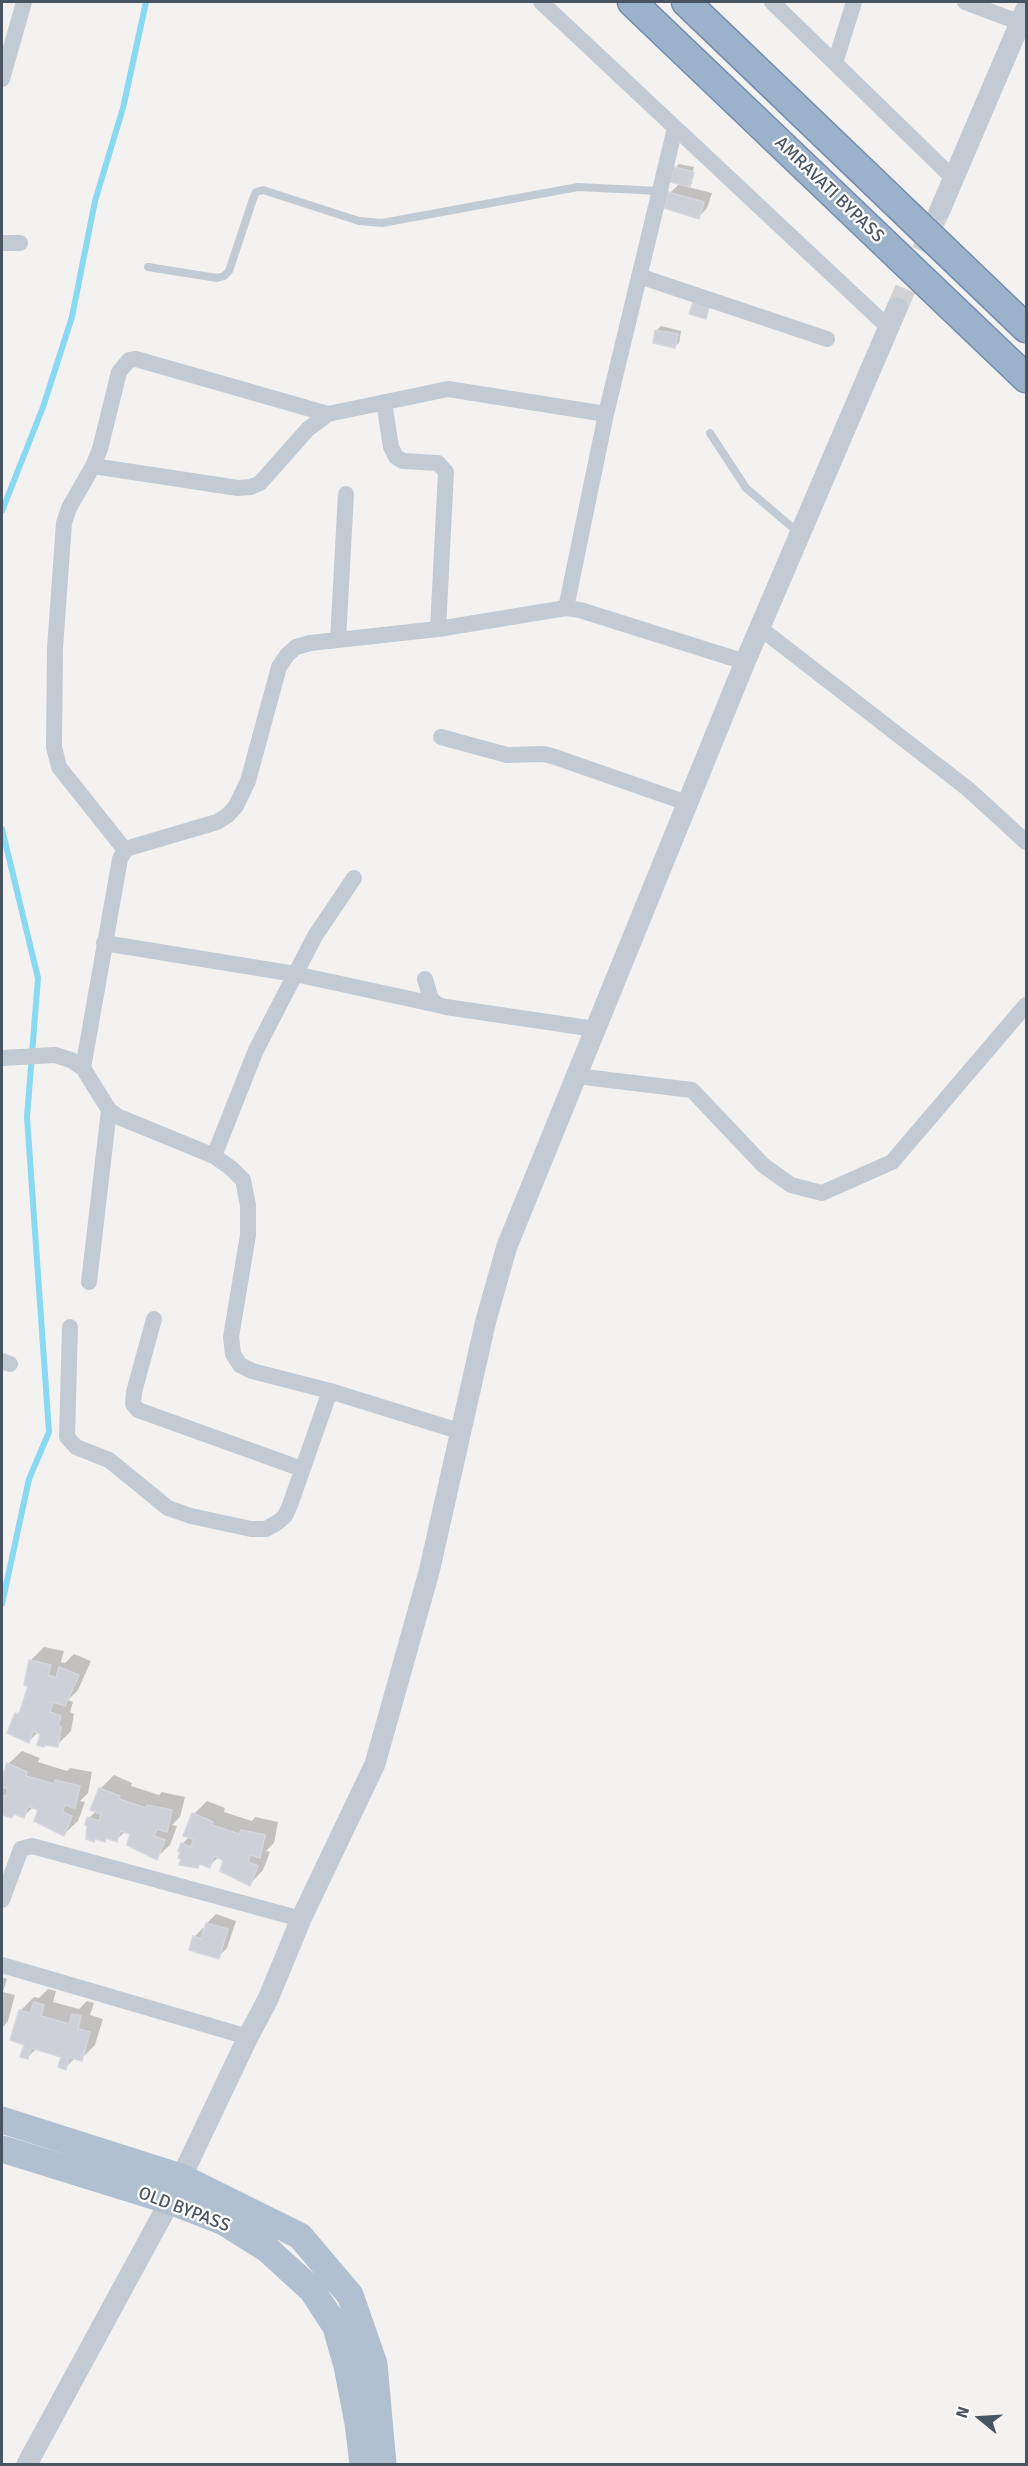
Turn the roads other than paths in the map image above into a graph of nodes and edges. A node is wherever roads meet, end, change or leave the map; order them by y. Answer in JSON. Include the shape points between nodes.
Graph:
{"nodes":[{"id":1,"x":24,"y":2,"type":"edge"},
{"id":2,"x":541,"y":2,"type":"edge"},
{"id":3,"x":632,"y":2,"type":"edge"},
{"id":4,"x":686,"y":2,"type":"edge"},
{"id":5,"x":772,"y":2,"type":"edge"},
{"id":6,"x":854,"y":2,"type":"edge"},
{"id":7,"x":965,"y":2,"type":"edge"},
{"id":8,"x":1024,"y":16,"type":"edge"},
{"id":9,"x":835,"y":63,"type":"junction"},
{"id":10,"x":3,"y":72,"type":"edge"},
{"id":11,"x":675,"y":128,"type":"junction"},
{"id":12,"x":953,"y":178,"type":"junction"},
{"id":13,"x":660,"y":191,"type":"junction"},
{"id":14,"x":940,"y":210,"type":"tunnel mouth"},
{"id":15,"x":2,"y":243,"type":"edge"},
{"id":16,"x":20,"y":243,"type":"dead end"},
{"id":17,"x":148,"y":267,"type":"dead end"},
{"id":18,"x":639,"y":276,"type":"junction"},
{"id":19,"x":897,"y":309,"type":"tunnel mouth"},
{"id":20,"x":889,"y":328,"type":"junction"},
{"id":21,"x":1026,"y":328,"type":"edge"},
{"id":22,"x":827,"y":339,"type":"dead end"},
{"id":23,"x":1026,"y":378,"type":"edge"},
{"id":24,"x":384,"y":402,"type":"junction"},
{"id":25,"x":328,"y":414,"type":"junction"},
{"id":26,"x":606,"y":414,"type":"junction"},
{"id":27,"x":710,"y":433,"type":"dead end"},
{"id":28,"x":93,"y":466,"type":"junction"},
{"id":29,"x":346,"y":494,"type":"dead end"},
{"id":30,"x":800,"y":534,"type":"junction"},
{"id":31,"x":566,"y":608,"type":"junction"},
{"id":32,"x":760,"y":628,"type":"junction"},
{"id":33,"x":438,"y":629,"type":"junction"},
{"id":34,"x":339,"y":640,"type":"junction"},
{"id":35,"x":745,"y":662,"type":"junction"},
{"id":36,"x":441,"y":737,"type":"dead end"},
{"id":37,"x":687,"y":803,"type":"junction"},
{"id":38,"x":1026,"y":842,"type":"edge"},
{"id":39,"x":125,"y":850,"type":"junction"},
{"id":40,"x":354,"y":878,"type":"dead end"},
{"id":41,"x":104,"y":944,"type":"junction"},
{"id":42,"x":295,"y":974,"type":"junction"},
{"id":43,"x":425,"y":979,"type":"dead end"},
{"id":44,"x":438,"y":1005,"type":"junction"},
{"id":45,"x":1026,"y":1005,"type":"edge"},
{"id":46,"x":595,"y":1029,"type":"junction"},
{"id":47,"x":2,"y":1058,"type":"edge"},
{"id":48,"x":83,"y":1068,"type":"junction"},
{"id":49,"x":576,"y":1076,"type":"junction"},
{"id":50,"x":109,"y":1110,"type":"junction"},
{"id":51,"x":214,"y":1156,"type":"junction"},
{"id":52,"x":89,"y":1282,"type":"dead end"},
{"id":53,"x":154,"y":1319,"type":"dead end"},
{"id":54,"x":70,"y":1327,"type":"dead end"},
{"id":55,"x":330,"y":1392,"type":"junction"},
{"id":56,"x":462,"y":1432,"type":"junction"},
{"id":57,"x":302,"y":1469,"type":"junction"},
{"id":58,"x":2,"y":1899,"type":"edge"},
{"id":59,"x":301,"y":1919,"type":"junction"},
{"id":60,"x":2,"y":1965,"type":"edge"},
{"id":61,"x":248,"y":2037,"type":"junction"},
{"id":62,"x":2,"y":2120,"type":"edge"},
{"id":63,"x":2,"y":2149,"type":"edge"},
{"id":64,"x":176,"y":2189,"type":"junction"},
{"id":65,"x":27,"y":2464,"type":"edge"},
{"id":66,"x":363,"y":2464,"type":"edge"},
{"id":67,"x":383,"y":2464,"type":"edge"}],
"edges":[{"from":1,"to":10,"type":"street"},
{"from":2,"to":11,"type":"street"},
{"from":3,"to":23,"type":"highway","name":"AMRAVATI BYPASS"},
{"from":4,"to":21,"type":"highway","name":"AMRAVATI BYPASS"},
{"from":5,"to":9,"type":"street"},
{"from":6,"to":9,"type":"street"},
{"from":7,"to":8,"type":"street"},
{"from":8,"to":12,"type":"street"},
{"from":9,"to":12,"type":"street"},
{"from":11,"to":13,"type":"street"},
{"from":11,"to":20,"type":"street"},
{"from":12,"to":14,"type":"street"},
{"from":13,"to":17,"type":"lane","via":[[578,187],[381,224],[359,221],[263,190],[256,192],[224,276]]},
{"from":13,"to":18,"type":"street"},
{"from":15,"to":16,"type":"street"},
{"from":18,"to":22,"type":"street"},
{"from":18,"to":26,"type":"street"},
{"from":19,"to":20,"type":"street"},
{"from":20,"to":30,"type":"street"},
{"from":24,"to":25,"type":"street"},
{"from":24,"to":26,"type":"street","via":[[461,389]]},
{"from":24,"to":33,"type":"street","via":[[396,457],[438,463],[446,472]]},
{"from":25,"to":28,"type":"street","via":[[308,429],[260,483],[251,487]]},
{"from":25,"to":28,"type":"street","via":[[129,360],[119,372]]},
{"from":26,"to":31,"type":"street"},
{"from":27,"to":30,"type":"lane","via":[[746,488]]},
{"from":28,"to":39,"type":"street","via":[[64,523],[55,648],[55,756],[59,767]]},
{"from":29,"to":34,"type":"street"},
{"from":30,"to":32,"type":"street"},
{"from":31,"to":33,"type":"street"},
{"from":31,"to":35,"type":"street"},
{"from":32,"to":35,"type":"street"},
{"from":32,"to":38,"type":"street","via":[[968,789]]},
{"from":33,"to":34,"type":"street"},
{"from":34,"to":39,"type":"street","via":[[297,647],[279,667],[248,781],[228,815],[217,822]]},
{"from":35,"to":37,"type":"street"},
{"from":36,"to":37,"type":"street","via":[[507,755],[544,754]]},
{"from":37,"to":46,"type":"street"},
{"from":39,"to":41,"type":"street","via":[[117,869]]},
{"from":40,"to":42,"type":"street"},
{"from":41,"to":42,"type":"street"},
{"from":41,"to":48,"type":"street"},
{"from":42,"to":44,"type":"street"},
{"from":42,"to":51,"type":"street","via":[[256,1050]]},
{"from":43,"to":44,"type":"street","via":[[431,999]]},
{"from":44,"to":46,"type":"street"},
{"from":45,"to":49,"type":"street","via":[[892,1162],[822,1193],[791,1185],[763,1165],[692,1090]]},
{"from":46,"to":49,"type":"street"},
{"from":47,"to":48,"type":"street","via":[[55,1055]]},
{"from":48,"to":50,"type":"street"},
{"from":49,"to":56,"type":"street","via":[[507,1246],[486,1320]]},
{"from":50,"to":51,"type":"street"},
{"from":50,"to":52,"type":"street"},
{"from":51,"to":55,"type":"street","via":[[243,1180],[248,1204],[248,1235],[231,1337],[233,1354],[240,1365],[252,1371]]},
{"from":53,"to":57,"type":"street","via":[[134,1392],[133,1404],[138,1410]]},
{"from":54,"to":57,"type":"street","via":[[67,1437],[76,1447],[109,1460],[168,1508],[251,1529],[266,1529],[285,1516]]},
{"from":55,"to":56,"type":"street"},
{"from":55,"to":57,"type":"street"},
{"from":56,"to":59,"type":"street","via":[[429,1572],[375,1764]]},
{"from":58,"to":59,"type":"street","via":[[21,1849],[32,1846]]},
{"from":59,"to":61,"type":"street"},
{"from":60,"to":61,"type":"street"},
{"from":61,"to":64,"type":"street"},
{"from":62,"to":64,"type":"main road"},
{"from":63,"to":64,"type":"main road","name":"OLD BYPASS"},
{"from":64,"to":65,"type":"street"},
{"from":64,"to":66,"type":"main road","name":"OLD BYPASS","via":[[267,2249],[312,2290],[336,2327],[348,2366]]},
{"from":64,"to":67,"type":"main road","name":"OLD BYPASS","via":[[300,2236],[350,2295],[374,2364]]}]}
